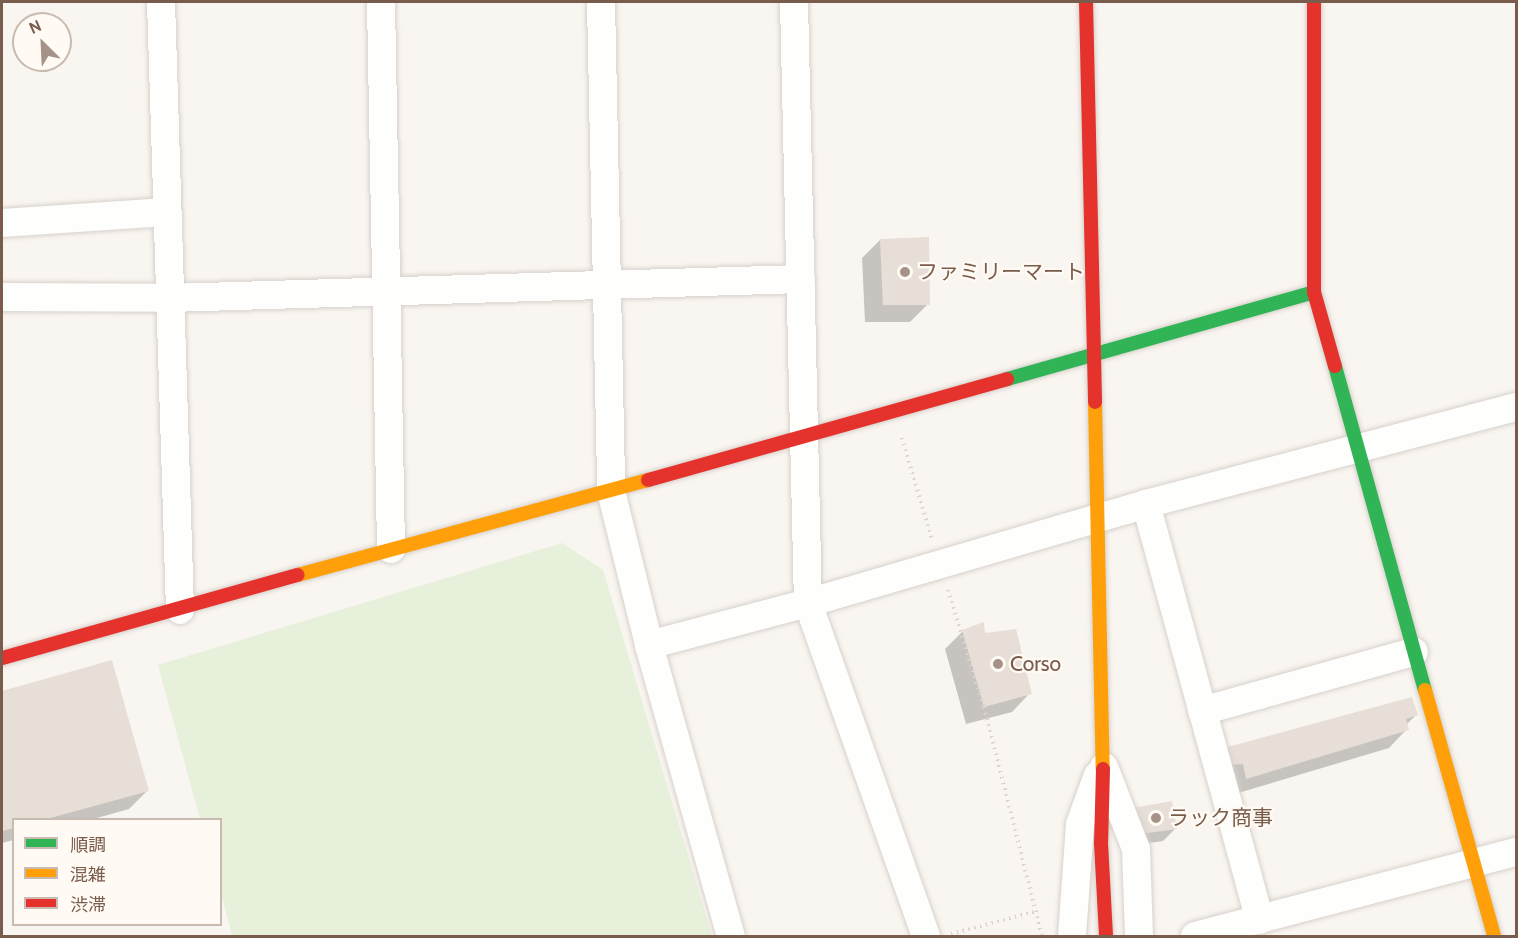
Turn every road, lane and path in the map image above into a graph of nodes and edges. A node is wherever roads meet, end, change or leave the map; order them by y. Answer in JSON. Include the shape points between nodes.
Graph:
{"nodes":[{"id":1,"x":161,"y":2,"type":"edge"},
{"id":2,"x":381,"y":2,"type":"edge"},
{"id":3,"x":602,"y":2,"type":"edge"},
{"id":4,"x":794,"y":2,"type":"edge"},
{"id":5,"x":1086,"y":2,"type":"edge"},
{"id":6,"x":1314,"y":2,"type":"edge"},
{"id":7,"x":167,"y":213,"type":"junction"},
{"id":8,"x":2,"y":223,"type":"edge"},
{"id":9,"x":801,"y":279,"type":"junction"},
{"id":10,"x":608,"y":285,"type":"junction"},
{"id":11,"x":1314,"y":292,"type":"junction"},
{"id":12,"x":386,"y":293,"type":"junction"},
{"id":13,"x":2,"y":297,"type":"edge"},
{"id":14,"x":169,"y":298,"type":"junction"},
{"id":15,"x":1092,"y":356,"type":"junction"},
{"id":16,"x":1516,"y":407,"type":"edge"},
{"id":17,"x":894,"y":412,"type":"junction"},
{"id":18,"x":802,"y":438,"type":"junction"},
{"id":19,"x":1357,"y":450,"type":"junction"},
{"id":20,"x":611,"y":491,"type":"junction"},
{"id":21,"x":1146,"y":504,"type":"junction"},
{"id":22,"x":1098,"y":519,"type":"junction"},
{"id":23,"x":391,"y":549,"type":"junction"},
{"id":24,"x":939,"y":564,"type":"junction"},
{"id":25,"x":808,"y":603,"type":"junction"},
{"id":26,"x":180,"y":610,"type":"junction"},
{"id":27,"x":649,"y":645,"type":"junction"},
{"id":28,"x":1414,"y":652,"type":"junction"},
{"id":29,"x":2,"y":658,"type":"edge"},
{"id":30,"x":1202,"y":711,"type":"junction"},
{"id":31,"x":1103,"y":762,"type":"junction"},
{"id":32,"x":1516,"y":852,"type":"edge"},
{"id":33,"x":1473,"y":864,"type":"junction"},
{"id":34,"x":1037,"y":911,"type":"junction"},
{"id":35,"x":1260,"y":920,"type":"junction"},
{"id":36,"x":731,"y":936,"type":"edge"},
{"id":37,"x":926,"y":936,"type":"edge"},
{"id":38,"x":943,"y":936,"type":"edge"},
{"id":39,"x":1042,"y":936,"type":"edge"},
{"id":40,"x":1072,"y":936,"type":"edge"},
{"id":41,"x":1106,"y":936,"type":"edge"},
{"id":42,"x":1139,"y":936,"type":"edge"},
{"id":43,"x":1195,"y":936,"type":"edge"},
{"id":44,"x":1494,"y":936,"type":"edge"}],
"edges":[{"from":1,"to":7,"type":"street"},
{"from":2,"to":12,"type":"street"},
{"from":3,"to":10,"type":"street"},
{"from":4,"to":9,"type":"street"},
{"from":5,"to":15,"type":"street"},
{"from":6,"to":11,"type":"street"},
{"from":7,"to":8,"type":"street"},
{"from":7,"to":14,"type":"street"},
{"from":9,"to":10,"type":"street"},
{"from":9,"to":18,"type":"street"},
{"from":10,"to":12,"type":"street"},
{"from":10,"to":20,"type":"street"},
{"from":11,"to":15,"type":"street"},
{"from":11,"to":19,"type":"street"},
{"from":12,"to":14,"type":"street"},
{"from":12,"to":23,"type":"street"},
{"from":13,"to":14,"type":"street"},
{"from":14,"to":26,"type":"street"},
{"from":15,"to":17,"type":"street"},
{"from":15,"to":22,"type":"street"},
{"from":16,"to":19,"type":"street"},
{"from":17,"to":18,"type":"street"},
{"from":17,"to":24,"type":"path"},
{"from":18,"to":20,"type":"street"},
{"from":18,"to":25,"type":"street"},
{"from":19,"to":21,"type":"street"},
{"from":19,"to":28,"type":"street"},
{"from":20,"to":23,"type":"street"},
{"from":20,"to":27,"type":"street"},
{"from":21,"to":22,"type":"street"},
{"from":21,"to":30,"type":"street"},
{"from":22,"to":24,"type":"street"},
{"from":22,"to":31,"type":"street"},
{"from":23,"to":26,"type":"street"},
{"from":24,"to":25,"type":"street"},
{"from":24,"to":34,"type":"path","via":[[962,630]]},
{"from":25,"to":27,"type":"street"},
{"from":25,"to":37,"type":"street"},
{"from":26,"to":29,"type":"street"},
{"from":27,"to":36,"type":"street"},
{"from":28,"to":30,"type":"street"},
{"from":28,"to":33,"type":"street"},
{"from":30,"to":35,"type":"street"},
{"from":31,"to":40,"type":"street","via":[[1080,824]]},
{"from":31,"to":41,"type":"street","via":[[1101,843]]},
{"from":31,"to":42,"type":"street","via":[[1136,849]]},
{"from":32,"to":33,"type":"street"},
{"from":33,"to":35,"type":"street"},
{"from":33,"to":44,"type":"street"},
{"from":34,"to":38,"type":"path"},
{"from":34,"to":39,"type":"path"},
{"from":35,"to":43,"type":"street"}]}
